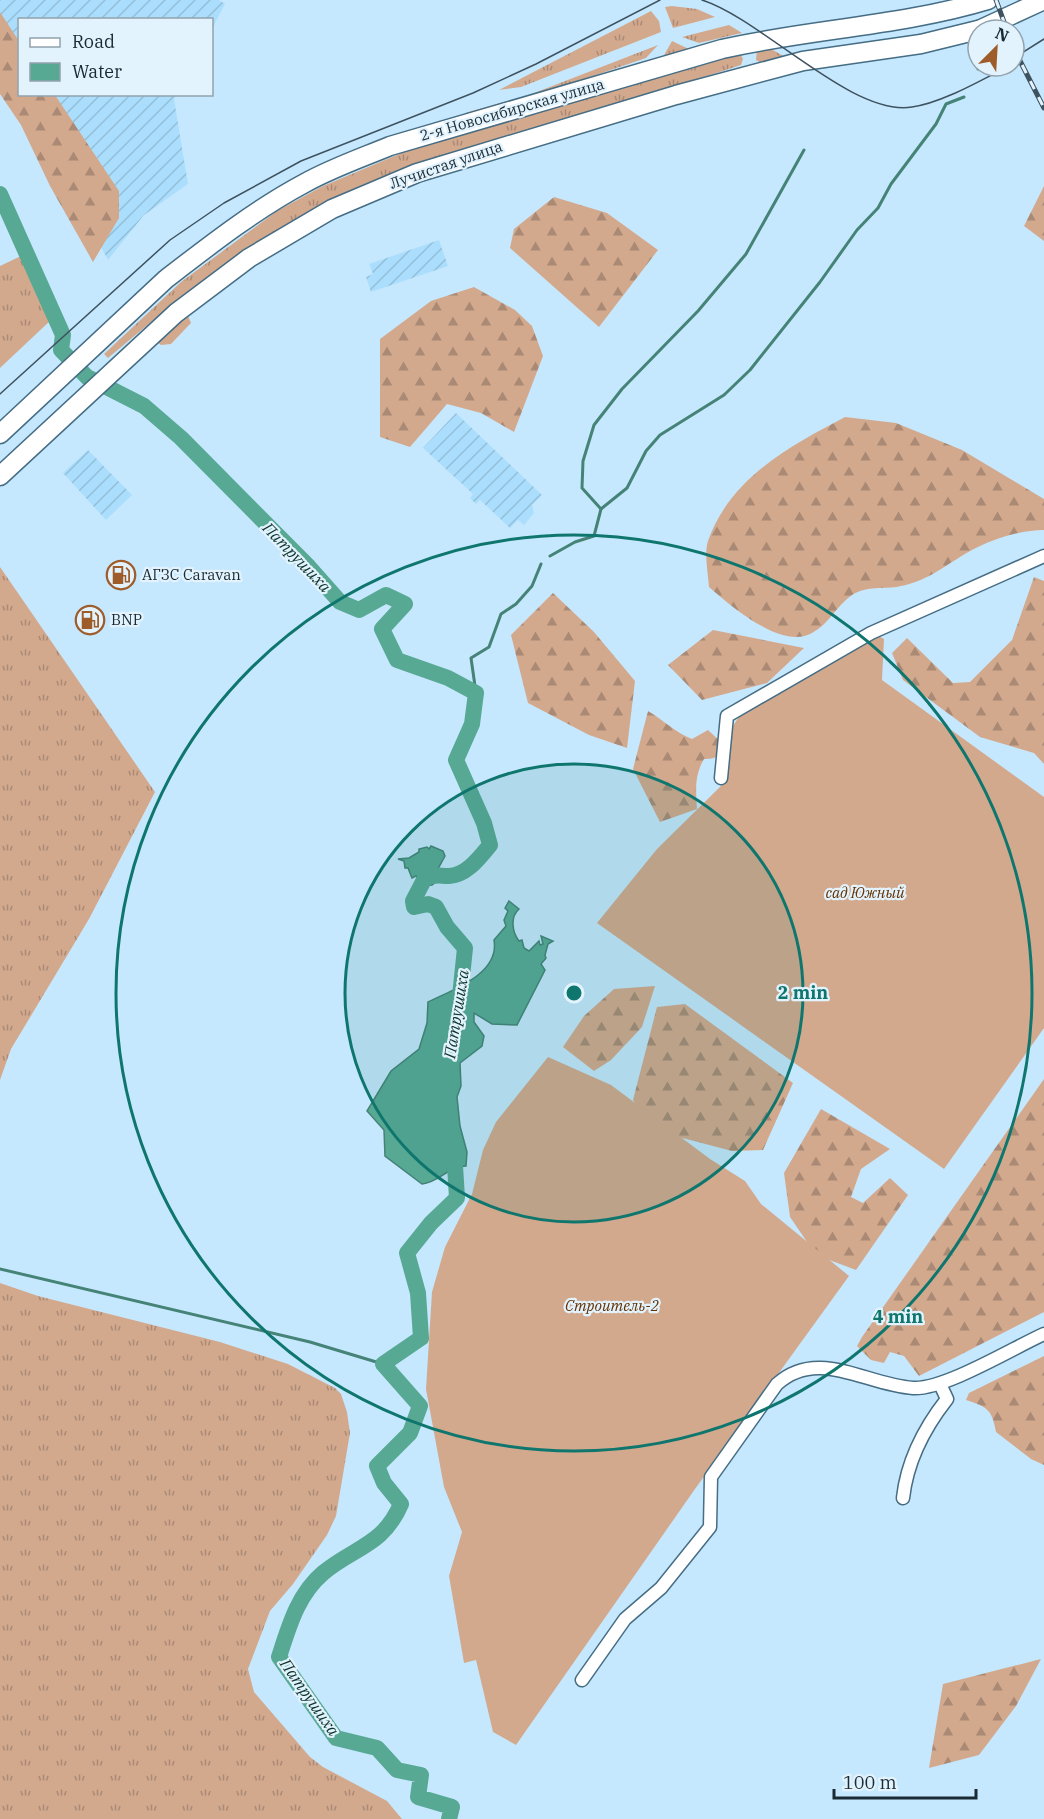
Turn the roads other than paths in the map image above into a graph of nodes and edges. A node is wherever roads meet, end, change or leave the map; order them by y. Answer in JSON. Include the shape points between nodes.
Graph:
{"nodes":[{"id":1,"x":988,"y":0,"type":"edge"},
{"id":2,"x":1044,"y":0,"type":"edge"},
{"id":3,"x":1005,"y":18,"type":"edge"},
{"id":4,"x":966,"y":33,"type":"edge"},
{"id":5,"x":732,"y":46,"type":"junction"},
{"id":6,"x":676,"y":95,"type":"junction"},
{"id":7,"x":0,"y":434,"type":"edge"},
{"id":8,"x":0,"y":476,"type":"edge"},
{"id":9,"x":1044,"y":556,"type":"edge"},
{"id":10,"x":721,"y":778,"type":"dead end"},
{"id":11,"x":1044,"y":1334,"type":"edge"},
{"id":12,"x":940,"y":1384,"type":"junction"},
{"id":13,"x":903,"y":1498,"type":"dead end"},
{"id":14,"x":582,"y":1680,"type":"dead end"}],
"edges":[{"from":1,"to":5,"type":"main road","name":"2-я Новосибирская улица","via":[[955,10]]},
{"from":2,"to":3,"type":"main road","name":"Лучистая улица"},
{"from":4,"to":6,"type":"main road","name":"Лучистая улица","via":[[803,61]]},
{"from":5,"to":6,"type":"main road","via":[[747,53],[745,65]]},
{"from":5,"to":7,"type":"main road","name":"2-я Новосибирская улица","via":[[390,146],[305,183],[192,259],[92,346]]},
{"from":6,"to":8,"type":"main road","name":"Лучистая улица","via":[[417,173],[332,209],[230,271],[176,313]]},
{"from":9,"to":10,"type":"street","via":[[871,633],[727,716]]},
{"from":11,"to":12,"type":"street"},
{"from":12,"to":13,"type":"street","via":[[947,1399],[929,1421],[905,1480]]},
{"from":12,"to":14,"type":"street","via":[[914,1388],[827,1367],[804,1368],[788,1374],[711,1477],[710,1527],[661,1588],[625,1619]]}]}
